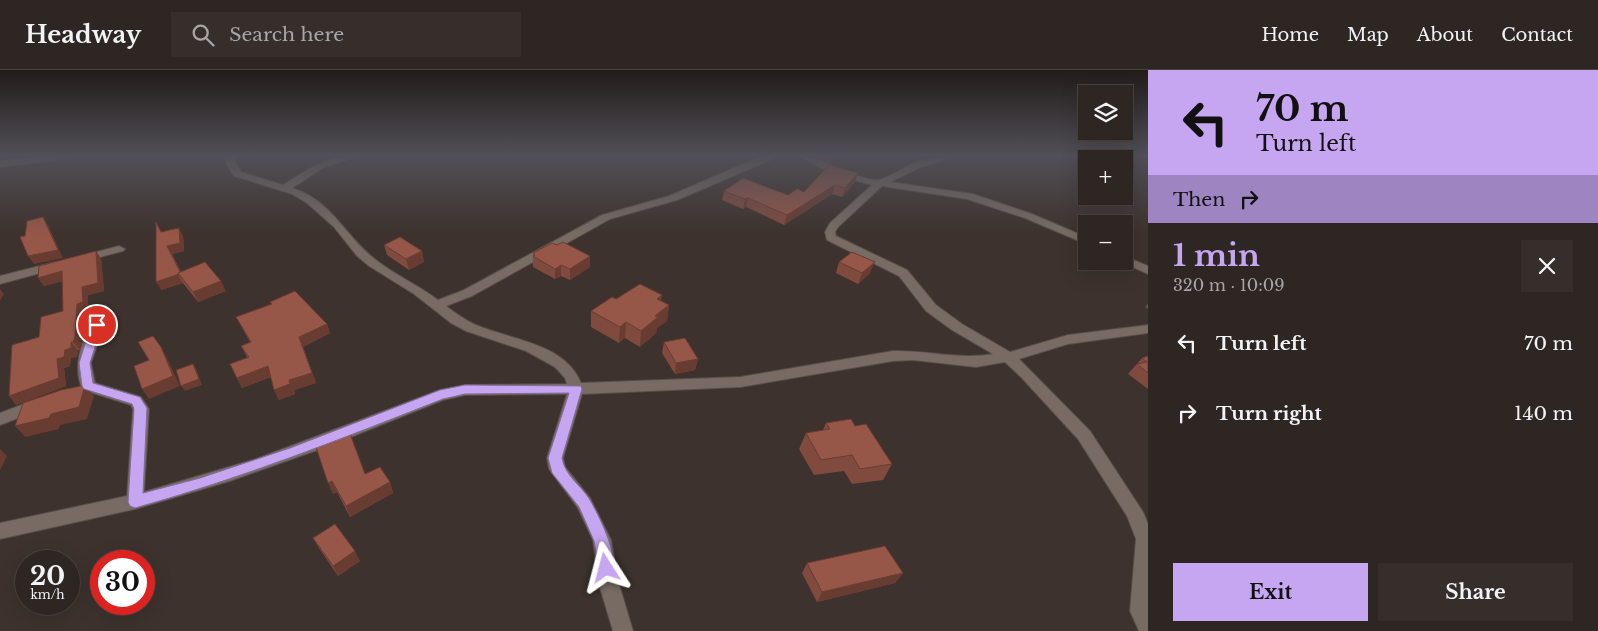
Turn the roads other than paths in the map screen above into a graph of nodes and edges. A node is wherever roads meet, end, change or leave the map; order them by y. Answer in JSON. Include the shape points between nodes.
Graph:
{"nodes":[{"id":1,"x":260,"y":181,"type":"edge"},
{"id":2,"x":296,"y":181,"type":"edge"},
{"id":3,"x":711,"y":181,"type":"edge"},
{"id":4,"x":871,"y":181,"type":"edge"},
{"id":5,"x":884,"y":181,"type":"edge"},
{"id":6,"x":880,"y":183,"type":"junction"},
{"id":7,"x":283,"y":189,"type":"junction"},
{"id":8,"x":1078,"y":237,"type":"edge"},
{"id":9,"x":119,"y":249,"type":"dead end"},
{"id":10,"x":1133,"y":263,"type":"edge"},
{"id":11,"x":1148,"y":270,"type":"edge"},
{"id":12,"x":0,"y":280,"type":"edge"},
{"id":13,"x":437,"y":305,"type":"junction"},
{"id":14,"x":97,"y":325,"type":"dead end"},
{"id":15,"x":1148,"y":329,"type":"edge"},
{"id":16,"x":1008,"y":357,"type":"junction"},
{"id":17,"x":576,"y":389,"type":"junction"},
{"id":18,"x":51,"y":400,"type":"edge"},
{"id":19,"x":0,"y":419,"type":"edge"},
{"id":20,"x":135,"y":502,"type":"junction"},
{"id":21,"x":0,"y":531,"type":"edge"},
{"id":22,"x":1148,"y":629,"type":"edge"},
{"id":23,"x":623,"y":631,"type":"edge"}],
"edges":[{"from":1,"to":7,"type":"street"},
{"from":2,"to":7,"type":"street"},
{"from":3,"to":13,"type":"street","via":[[673,198],[606,217],[476,288]]},
{"from":4,"to":6,"type":"street"},
{"from":5,"to":6,"type":"street"},
{"from":6,"to":8,"type":"street","via":[[931,188],[976,198],[1029,215]]},
{"from":6,"to":16,"type":"street","via":[[834,225],[831,238],[903,274],[932,308]]},
{"from":7,"to":13,"type":"street","via":[[311,201],[373,264]]},
{"from":9,"to":12,"type":"street"},
{"from":10,"to":11,"type":"street"},
{"from":13,"to":17,"type":"street","via":[[456,320],[531,348],[560,364],[571,376]]},
{"from":14,"to":20,"type":"street","via":[[84,363],[83,388],[136,401],[141,408]]},
{"from":15,"to":16,"type":"street","via":[[1068,340]]},
{"from":16,"to":17,"type":"street","via":[[976,362],[893,356],[740,382]]},
{"from":16,"to":22,"type":"street","via":[[1084,435],[1134,512],[1145,539],[1140,611]]},
{"from":17,"to":20,"type":"street","via":[[465,390],[440,395],[295,452]]},
{"from":17,"to":23,"type":"street","via":[[555,458],[557,469],[584,503],[602,540],[608,581]]},
{"from":18,"to":19,"type":"street"},
{"from":20,"to":21,"type":"street"}]}
